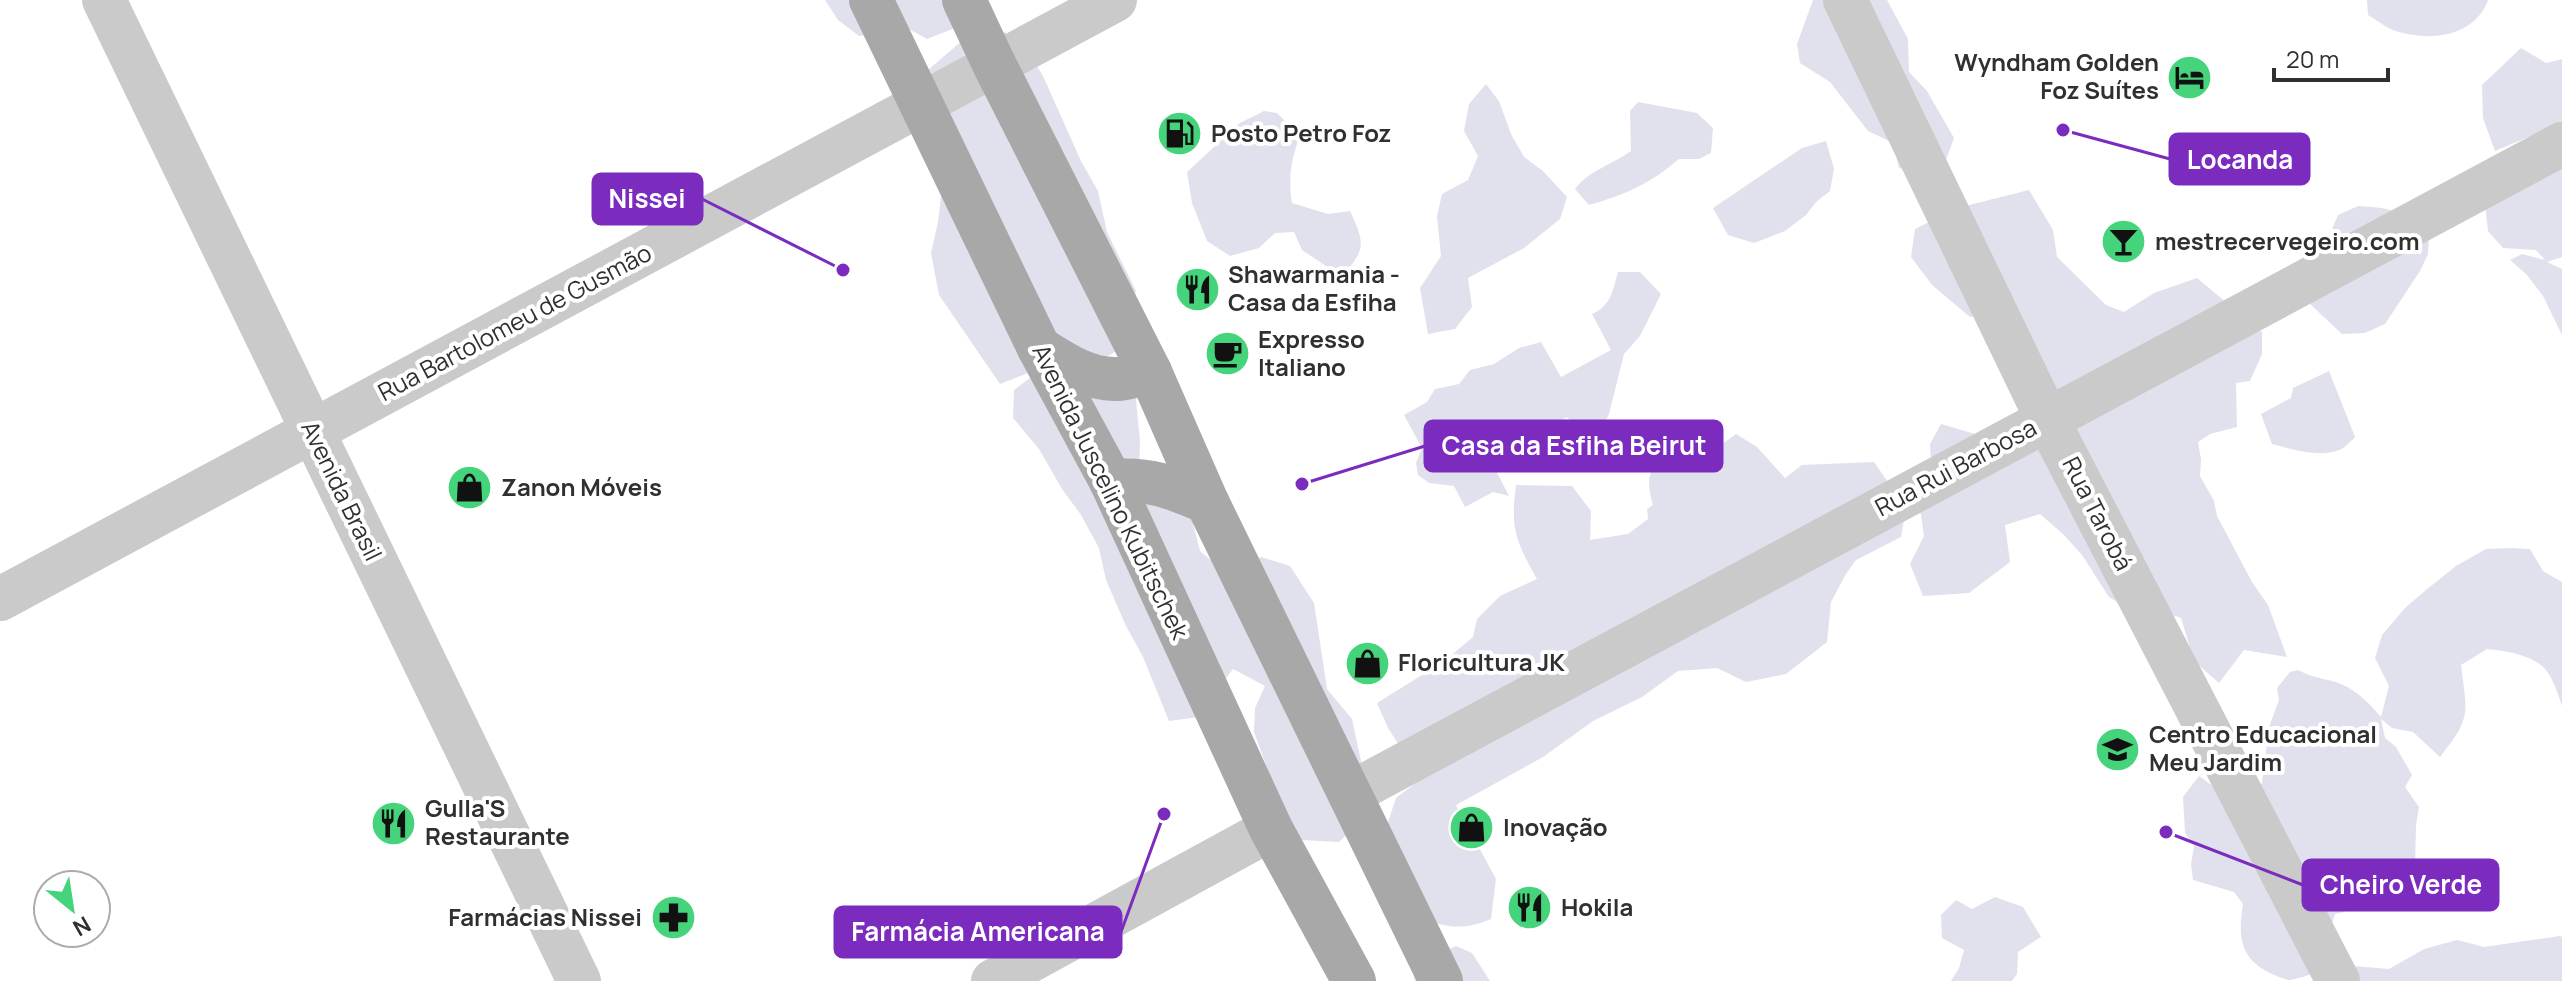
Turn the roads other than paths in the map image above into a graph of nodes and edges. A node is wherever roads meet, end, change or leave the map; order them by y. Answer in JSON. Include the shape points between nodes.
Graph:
{"nodes":[{"id":1,"x":104,"y":0,"type":"edge"},
{"id":2,"x":871,"y":0,"type":"edge"},
{"id":3,"x":964,"y":0,"type":"edge"},
{"id":4,"x":1115,"y":0,"type":"edge"},
{"id":5,"x":1845,"y":0,"type":"edge"},
{"id":6,"x":994,"y":64,"type":"junction"},
{"id":7,"x":921,"y":103,"type":"junction"},
{"id":8,"x":2562,"y":144,"type":"edge"},
{"id":9,"x":1039,"y":348,"type":"junction"},
{"id":10,"x":1150,"y":372,"type":"junction"},
{"id":11,"x":2047,"y":419,"type":"junction"},
{"id":12,"x":312,"y":433,"type":"junction"},
{"id":13,"x":1111,"y":481,"type":"junction"},
{"id":14,"x":1207,"y":502,"type":"junction"},
{"id":15,"x":0,"y":599,"type":"edge"},
{"id":16,"x":1351,"y":793,"type":"junction"},
{"id":17,"x":1271,"y":829,"type":"junction"},
{"id":18,"x":579,"y":981,"type":"edge"},
{"id":19,"x":993,"y":981,"type":"edge"},
{"id":20,"x":1354,"y":981,"type":"edge"},
{"id":21,"x":1441,"y":981,"type":"edge"},
{"id":22,"x":2338,"y":981,"type":"edge"}],
"edges":[{"from":1,"to":12,"type":"street","name":"Avenida Brasil"},
{"from":2,"to":7,"type":"main road","name":"Avenida Juscelino Kubitschek"},
{"from":3,"to":6,"type":"main road"},
{"from":4,"to":6,"type":"street","name":"Rua Bartolomeu de Gusmão"},
{"from":5,"to":11,"type":"street","name":"Rua Tarobá"},
{"from":6,"to":7,"type":"street","name":"Rua Bartolomeu de Gusmão"},
{"from":6,"to":10,"type":"main road"},
{"from":7,"to":9,"type":"main road","name":"Avenida Juscelino Kubitschek"},
{"from":7,"to":12,"type":"street","name":"Rua Bartolomeu de Gusmão"},
{"from":8,"to":11,"type":"street","name":"Rua Rui Barbosa"},
{"from":9,"to":10,"type":"main road","via":[[1096,376],[1118,379]]},
{"from":9,"to":13,"type":"main road","name":"Avenida Juscelino Kubitschek"},
{"from":10,"to":14,"type":"main road"},
{"from":11,"to":16,"type":"street","name":"Rua Rui Barbosa"},
{"from":11,"to":22,"type":"street","name":"Rua Tarobá"},
{"from":12,"to":15,"type":"street","name":"Rua Bartolomeu de Gusmão"},
{"from":12,"to":18,"type":"street","name":"Avenida Brasil"},
{"from":13,"to":14,"type":"main road","via":[[1155,482]]},
{"from":13,"to":17,"type":"main road","name":"Avenida Juscelino Kubitschek"},
{"from":14,"to":16,"type":"main road"},
{"from":16,"to":21,"type":"main road"},
{"from":17,"to":19,"type":"street"},
{"from":17,"to":20,"type":"main road","name":"Avenida Juscelino Kubitschek"}]}
